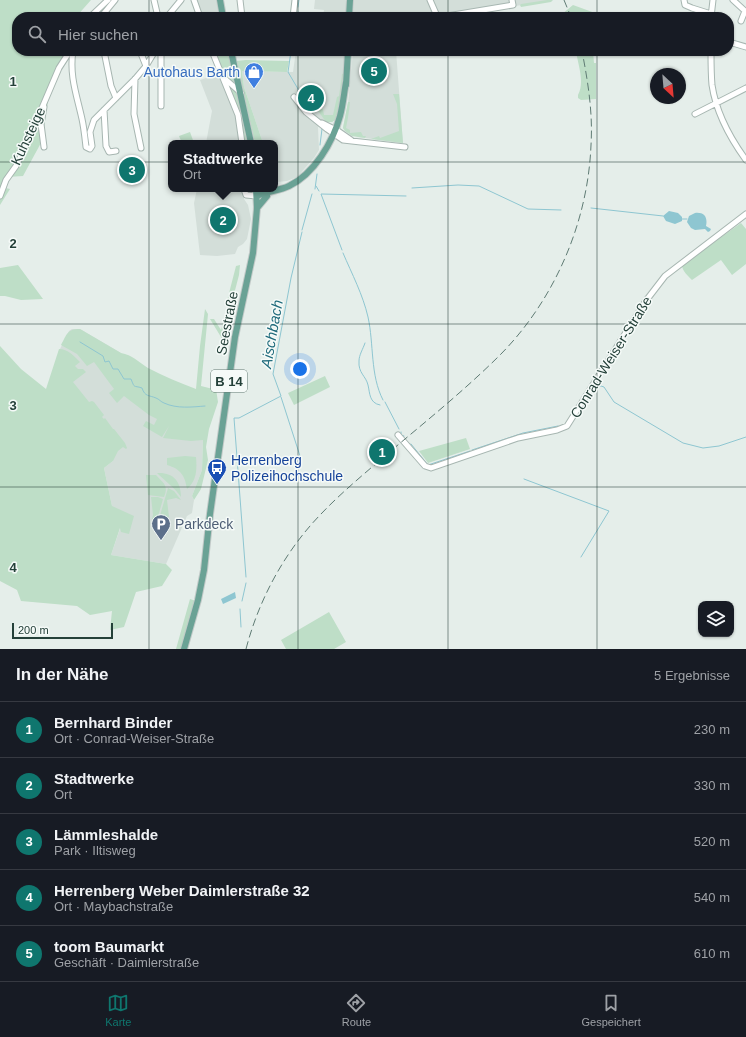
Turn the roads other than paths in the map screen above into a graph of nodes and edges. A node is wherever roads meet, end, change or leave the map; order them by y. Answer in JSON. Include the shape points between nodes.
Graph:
{"nodes":[{"id":1,"x":108,"y":0,"type":"edge"},
{"id":2,"x":115,"y":0,"type":"edge"},
{"id":3,"x":154,"y":0,"type":"edge"},
{"id":4,"x":181,"y":0,"type":"edge"},
{"id":5,"x":194,"y":0,"type":"edge"},
{"id":6,"x":220,"y":0,"type":"edge"},
{"id":7,"x":240,"y":0,"type":"edge"},
{"id":8,"x":296,"y":0,"type":"edge"},
{"id":9,"x":350,"y":0,"type":"edge"},
{"id":10,"x":430,"y":0,"type":"edge"},
{"id":11,"x":684,"y":0,"type":"edge"},
{"id":12,"x":713,"y":0,"type":"edge"},
{"id":13,"x":733,"y":0,"type":"edge"},
{"id":14,"x":513,"y":3,"type":"edge"},
{"id":15,"x":95,"y":12,"type":"edge"},
{"id":16,"x":105,"y":12,"type":"edge"},
{"id":17,"x":157,"y":12,"type":"edge"},
{"id":18,"x":170,"y":12,"type":"edge"},
{"id":19,"x":198,"y":12,"type":"edge"},
{"id":20,"x":222,"y":12,"type":"edge"},
{"id":21,"x":241,"y":12,"type":"edge"},
{"id":22,"x":294,"y":12,"type":"edge"},
{"id":23,"x":349,"y":12,"type":"edge"},
{"id":24,"x":435,"y":12,"type":"edge"},
{"id":25,"x":462,"y":12,"type":"edge"},
{"id":26,"x":702,"y":12,"type":"edge"},
{"id":27,"x":712,"y":12,"type":"edge"},
{"id":28,"x":741,"y":21,"type":"dead end"},
{"id":29,"x":734,"y":43,"type":"edge"},
{"id":30,"x":746,"y":47,"type":"edge"},
{"id":31,"x":67,"y":56,"type":"edge"},
{"id":32,"x":73,"y":56,"type":"edge"},
{"id":33,"x":105,"y":56,"type":"edge"},
{"id":34,"x":142,"y":56,"type":"edge"},
{"id":35,"x":152,"y":56,"type":"edge"},
{"id":36,"x":161,"y":56,"type":"edge"},
{"id":37,"x":214,"y":56,"type":"edge"},
{"id":38,"x":232,"y":56,"type":"edge"},
{"id":39,"x":348,"y":56,"type":"edge"},
{"id":40,"x":711,"y":56,"type":"edge"},
{"id":41,"x":146,"y":66,"type":"junction"},
{"id":42,"x":222,"y":76,"type":"junction"},
{"id":43,"x":135,"y":79,"type":"junction"},
{"id":44,"x":746,"y":88,"type":"edge"},
{"id":45,"x":241,"y":94,"type":"junction"},
{"id":46,"x":294,"y":97,"type":"dead end"},
{"id":47,"x":45,"y":98,"type":"junction"},
{"id":48,"x":116,"y":98,"type":"junction"},
{"id":49,"x":717,"y":103,"type":"junction"},
{"id":50,"x":161,"y":106,"type":"dead end"},
{"id":51,"x":104,"y":110,"type":"junction"},
{"id":52,"x":695,"y":114,"type":"dead end"},
{"id":53,"x":335,"y":132,"type":"junction"},
{"id":54,"x":242,"y":140,"type":"edge"},
{"id":55,"x":250,"y":140,"type":"edge"},
{"id":56,"x":44,"y":147,"type":"dead end"},
{"id":57,"x":405,"y":147,"type":"dead end"},
{"id":58,"x":140,"y":148,"type":"dead end"},
{"id":59,"x":116,"y":151,"type":"dead end"},
{"id":60,"x":746,"y":160,"type":"edge"},
{"id":61,"x":278,"y":191,"type":"edge"},
{"id":62,"x":245,"y":192,"type":"edge"},
{"id":63,"x":262,"y":192,"type":"edge"},
{"id":64,"x":0,"y":196,"type":"edge"},
{"id":65,"x":257,"y":196,"type":"junction"},
{"id":66,"x":257,"y":208,"type":"junction"},
{"id":67,"x":746,"y":214,"type":"edge"},
{"id":68,"x":398,"y":435,"type":"dead end"},
{"id":69,"x":184,"y":649,"type":"edge"}],
"edges":[{"from":1,"to":15,"type":"street"},
{"from":2,"to":16,"type":"street"},
{"from":3,"to":17,"type":"street"},
{"from":4,"to":18,"type":"street"},
{"from":5,"to":19,"type":"street"},
{"from":6,"to":20,"type":"main road"},
{"from":7,"to":21,"type":"street"},
{"from":8,"to":22,"type":"street"},
{"from":9,"to":23,"type":"main road"},
{"from":10,"to":24,"type":"street"},
{"from":11,"to":26,"type":"street","via":[[685,5]]},
{"from":12,"to":27,"type":"street"},
{"from":13,"to":28,"type":"street","via":[[745,11]]},
{"from":14,"to":25,"type":"street"},
{"from":29,"to":30,"type":"street"},
{"from":31,"to":47,"type":"street"},
{"from":32,"to":51,"type":"street","via":[[75,96],[86,147],[90,149],[92,125]]},
{"from":33,"to":48,"type":"street"},
{"from":34,"to":41,"type":"street"},
{"from":35,"to":41,"type":"street"},
{"from":36,"to":50,"type":"street"},
{"from":37,"to":42,"type":"street"},
{"from":38,"to":45,"type":"main road"},
{"from":39,"to":53,"type":"main road","via":[[344,110]]},
{"from":40,"to":49,"type":"street"},
{"from":41,"to":43,"type":"street"},
{"from":42,"to":45,"type":"street"},
{"from":42,"to":54,"type":"street","via":[[238,115]]},
{"from":43,"to":48,"type":"street"},
{"from":43,"to":58,"type":"street","via":[[134,114]]},
{"from":44,"to":49,"type":"street"},
{"from":45,"to":55,"type":"main road"},
{"from":46,"to":53,"type":"street","via":[[306,112]]},
{"from":47,"to":56,"type":"street","via":[[41,124]]},
{"from":47,"to":64,"type":"street","name":"Kuhsteige","via":[[27,143]]},
{"from":48,"to":51,"type":"street"},
{"from":49,"to":52,"type":"street"},
{"from":49,"to":60,"type":"street","via":[[726,126]]},
{"from":51,"to":59,"type":"street","via":[[106,146],[109,152]]},
{"from":53,"to":57,"type":"street","via":[[343,140]]},
{"from":53,"to":61,"type":"main road","via":[[324,156],[297,181]]},
{"from":62,"to":65,"type":"street","via":[[246,195]]},
{"from":63,"to":65,"type":"main road"},
{"from":63,"to":66,"type":"main road"},
{"from":65,"to":66,"type":"main road","name":"Seestraße","number":"B 14"},
{"from":66,"to":69,"type":"main road","name":"Seestraße","number":"B 14","via":[[253,253],[234,344],[204,570]]},
{"from":67,"to":68,"type":"street","name":"Conrad-Weiser-Straße","via":[[665,276],[645,302],[567,426],[518,438],[431,468],[425,466]]}]}
